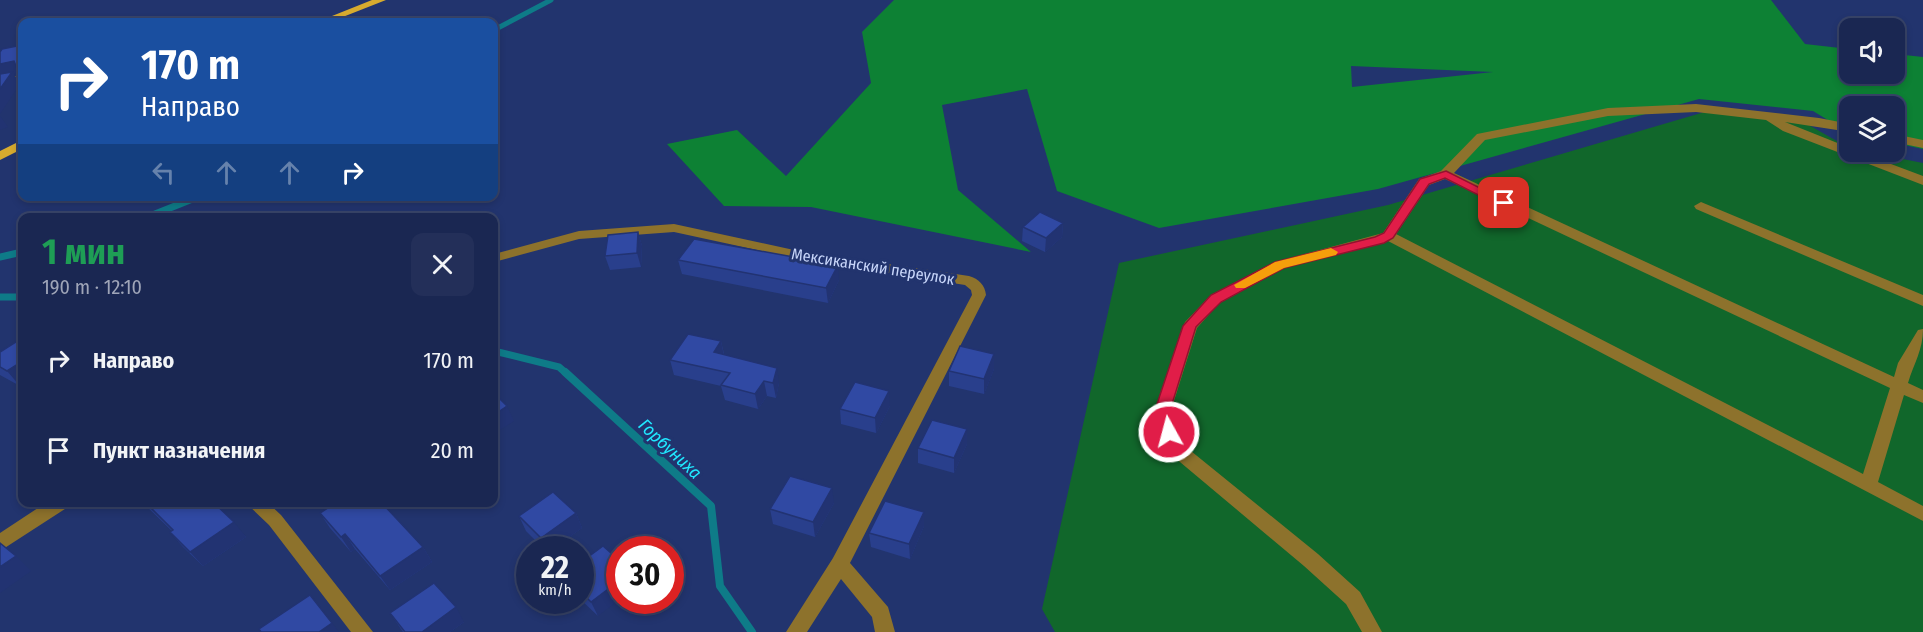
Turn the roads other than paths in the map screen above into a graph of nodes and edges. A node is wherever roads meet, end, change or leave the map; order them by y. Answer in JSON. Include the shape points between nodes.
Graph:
{"nodes":[{"id":1,"x":381,"y":0,"type":"edge"},
{"id":2,"x":333,"y":18,"type":"edge"},
{"id":3,"x":18,"y":79,"type":"edge"},
{"id":4,"x":0,"y":82,"type":"edge"},
{"id":5,"x":1768,"y":115,"type":"junction"},
{"id":6,"x":1839,"y":126,"type":"edge"},
{"id":7,"x":1905,"y":140,"type":"edge"},
{"id":8,"x":1923,"y":144,"type":"edge"},
{"id":9,"x":18,"y":146,"type":"edge"},
{"id":10,"x":0,"y":156,"type":"edge"},
{"id":11,"x":1446,"y":174,"type":"junction"},
{"id":12,"x":1923,"y":181,"type":"edge"},
{"id":13,"x":1701,"y":206,"type":"dead end"},
{"id":14,"x":1388,"y":236,"type":"junction"},
{"id":15,"x":498,"y":257,"type":"edge"},
{"id":16,"x":1923,"y":301,"type":"edge"},
{"id":17,"x":1923,"y":334,"type":"edge"},
{"id":18,"x":1900,"y":386,"type":"junction"},
{"id":19,"x":1923,"y":398,"type":"edge"},
{"id":20,"x":1868,"y":485,"type":"junction"},
{"id":21,"x":54,"y":507,"type":"edge"},
{"id":22,"x":260,"y":507,"type":"edge"},
{"id":23,"x":1923,"y":514,"type":"edge"},
{"id":24,"x":0,"y":543,"type":"edge"},
{"id":25,"x":840,"y":564,"type":"junction"},
{"id":26,"x":363,"y":632,"type":"edge"},
{"id":27,"x":796,"y":632,"type":"edge"},
{"id":28,"x":885,"y":632,"type":"edge"},
{"id":29,"x":1372,"y":632,"type":"edge"}],
"edges":[{"from":1,"to":2,"type":"main road"},
{"from":3,"to":4,"type":"street"},
{"from":5,"to":6,"type":"street"},
{"from":5,"to":11,"type":"street","via":[[1696,108],[1608,112],[1481,137]]},
{"from":5,"to":12,"type":"street","via":[[1787,128]]},
{"from":7,"to":8,"type":"street"},
{"from":9,"to":10,"type":"main road"},
{"from":11,"to":14,"type":"street","via":[[1424,182]]},
{"from":11,"to":18,"type":"street"},
{"from":13,"to":16,"type":"street"},
{"from":14,"to":20,"type":"street"},
{"from":14,"to":29,"type":"street","via":[[1280,265],[1216,298],[1190,326],[1165,404],[1169,432],[1180,452],[1353,598]]},
{"from":15,"to":25,"type":"street","name":"Мексиканский переулок","via":[[579,235],[674,228],[794,254],[969,281],[978,288],[979,295]]},
{"from":17,"to":18,"type":"street","via":[[1906,363]]},
{"from":18,"to":19,"type":"street"},
{"from":18,"to":20,"type":"street"},
{"from":20,"to":23,"type":"street"},
{"from":21,"to":24,"type":"street"},
{"from":22,"to":26,"type":"street","via":[[275,520]]},
{"from":25,"to":27,"type":"street","name":"Мексиканский переулок"},
{"from":25,"to":28,"type":"street","via":[[881,613]]}]}
